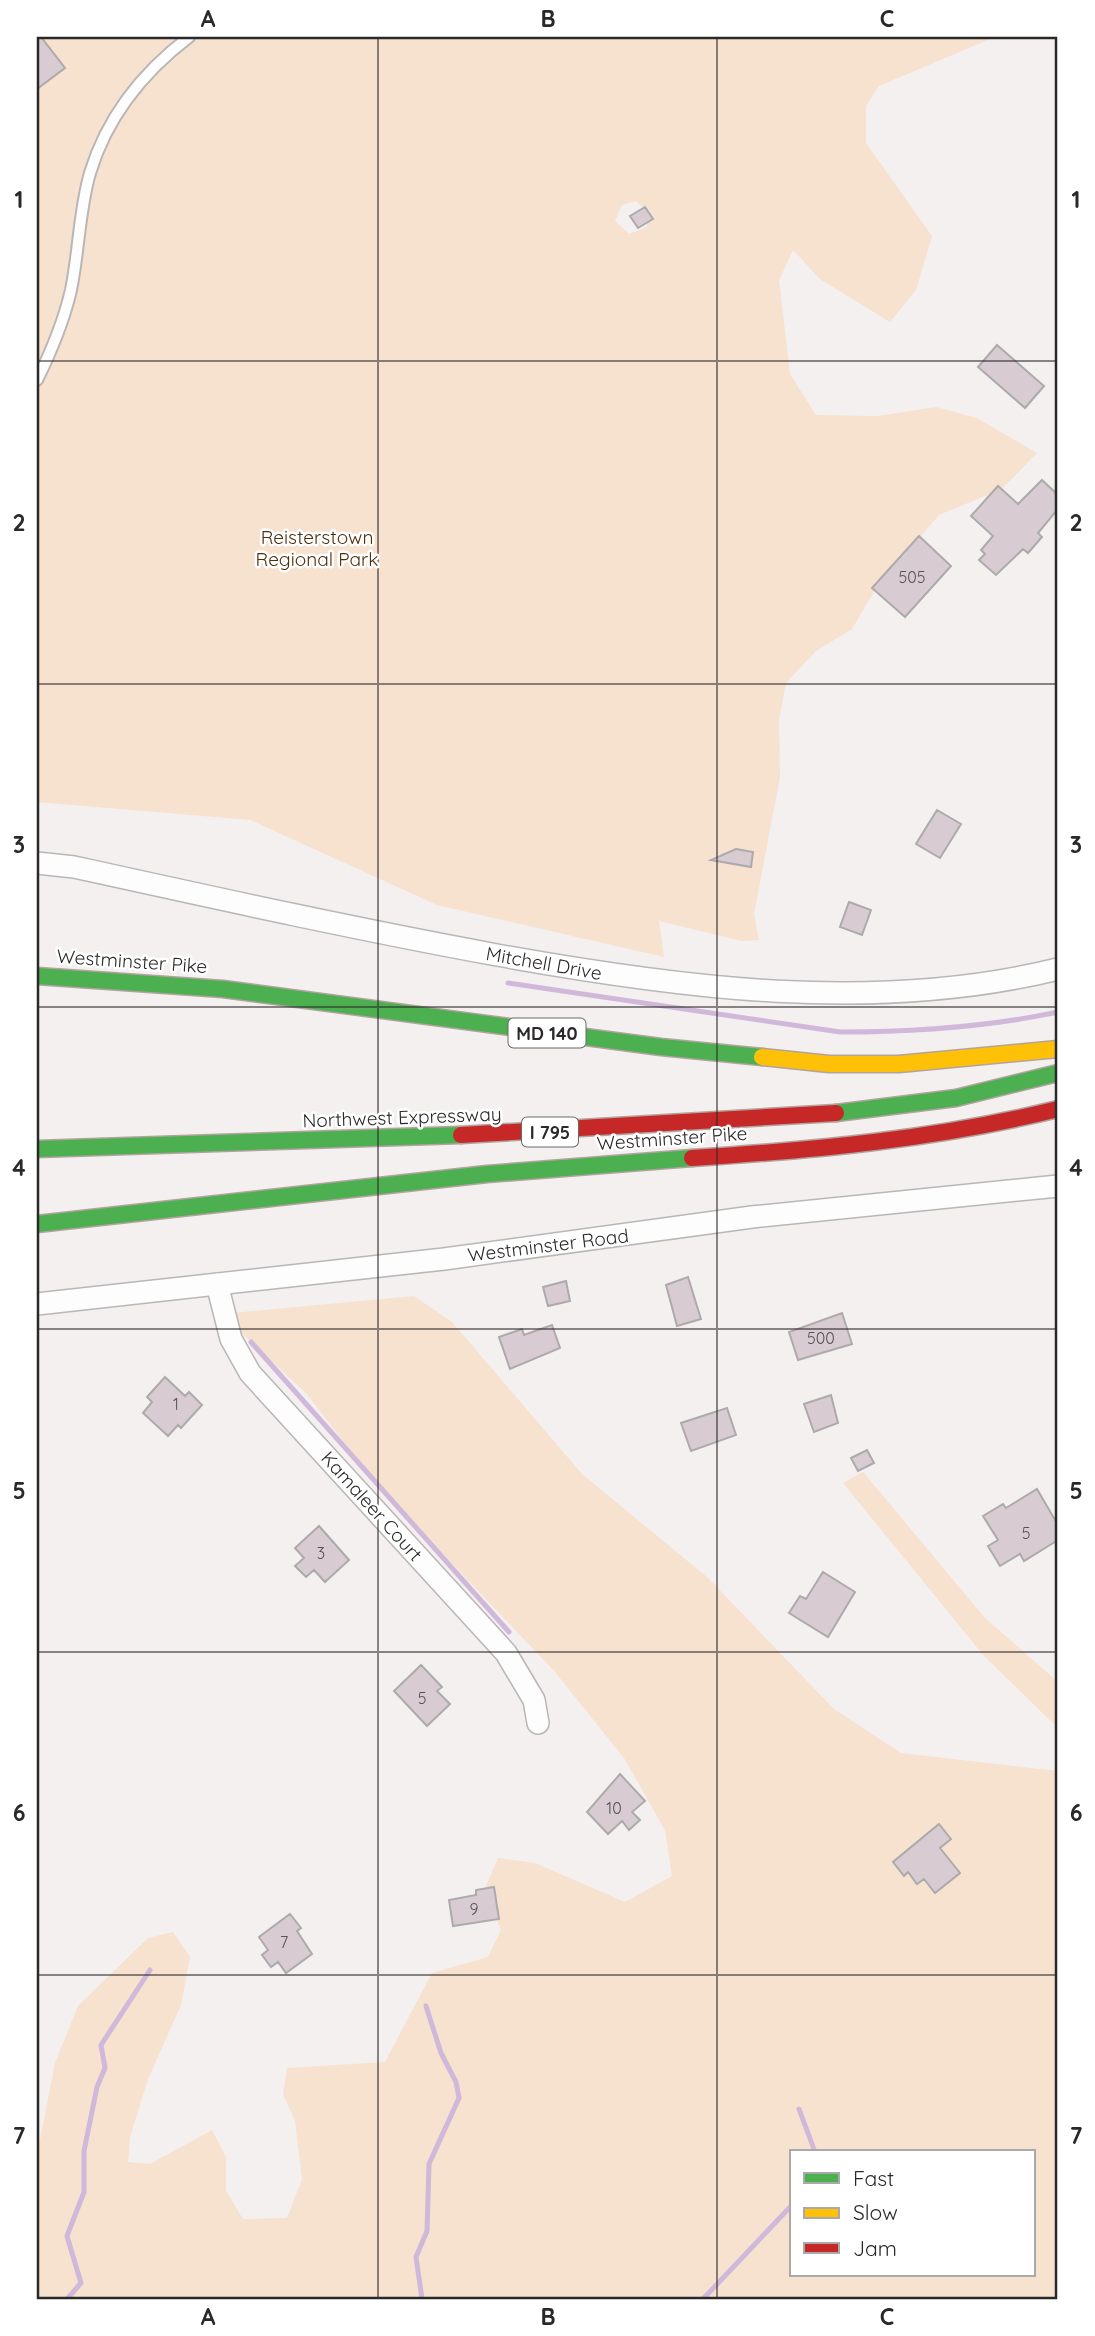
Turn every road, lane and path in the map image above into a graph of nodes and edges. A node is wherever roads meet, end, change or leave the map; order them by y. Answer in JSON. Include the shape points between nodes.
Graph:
{"nodes":[{"id":1,"x":181,"y":39,"type":"edge"},
{"id":2,"x":37,"y":380,"type":"edge"},
{"id":3,"x":37,"y":863,"type":"edge"},
{"id":4,"x":1058,"y":969,"type":"edge"},
{"id":5,"x":37,"y":976,"type":"edge"},
{"id":6,"x":1058,"y":1049,"type":"edge"},
{"id":7,"x":1058,"y":1073,"type":"edge"},
{"id":8,"x":1058,"y":1108,"type":"edge"},
{"id":9,"x":37,"y":1149,"type":"edge"},
{"id":10,"x":551,"y":1168,"type":"junction"},
{"id":11,"x":1058,"y":1186,"type":"edge"},
{"id":12,"x":141,"y":1195,"type":"dead end"},
{"id":13,"x":37,"y":1224,"type":"edge"},
{"id":14,"x":217,"y":1284,"type":"junction"},
{"id":15,"x":37,"y":1304,"type":"edge"},
{"id":16,"x":538,"y":1723,"type":"dead end"}],
"edges":[{"from":1,"to":2,"type":"lane","via":[[143,78],[104,137],[90,174],[71,290]]},
{"from":3,"to":4,"type":"street","name":"Mitchell Drive","via":[[542,963],[723,988],[918,990]]},
{"from":5,"to":6,"type":"highway","name":"Westminster Pike","number":"MD 140","via":[[223,989],[661,1047],[829,1064],[900,1064]]},
{"from":7,"to":9,"type":"highway","name":"Northwest Expressway","number":"I 795","via":[[956,1098],[796,1116],[520,1133]]},
{"from":8,"to":10,"type":"highway","name":"Westminster Pike","via":[[966,1131],[893,1141]]},
{"from":10,"to":12,"type":"highway","number":"I 795"},
{"from":10,"to":13,"type":"highway","name":"Westminster Pike"},
{"from":11,"to":14,"type":"street","name":"Westminster Road","via":[[752,1217]]},
{"from":14,"to":15,"type":"street","name":"Westminster Road"},
{"from":14,"to":16,"type":"street","name":"Kamaleer Court","via":[[231,1339],[250,1373],[506,1653],[534,1700]]}]}
